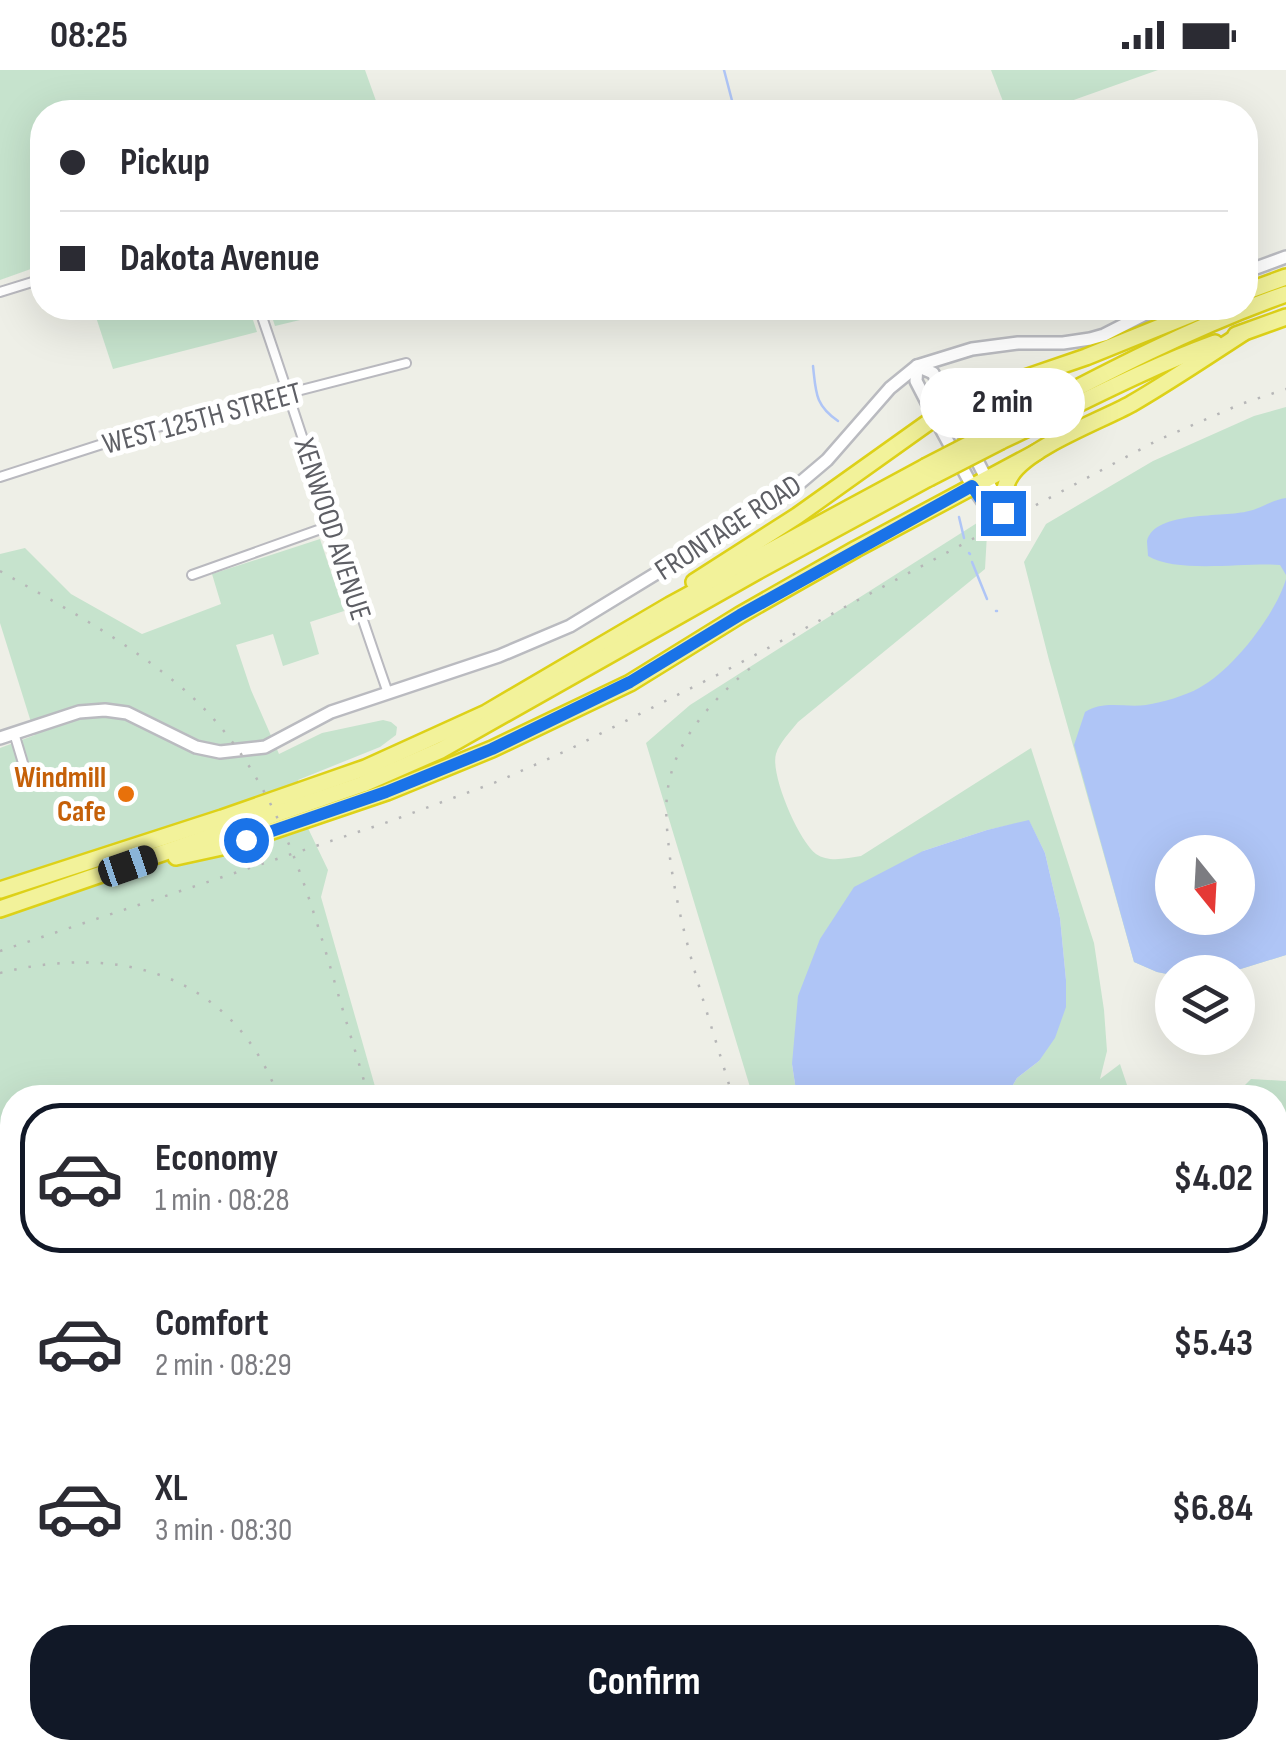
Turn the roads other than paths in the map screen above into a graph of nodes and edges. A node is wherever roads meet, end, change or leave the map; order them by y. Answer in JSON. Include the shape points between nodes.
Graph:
{"nodes":[{"id":1,"x":1286,"y":257,"type":"edge"},
{"id":2,"x":1258,"y":267,"type":"edge"},
{"id":3,"x":1286,"y":277,"type":"edge"},
{"id":4,"x":30,"y":283,"type":"edge"},
{"id":5,"x":1258,"y":287,"type":"edge"},
{"id":6,"x":0,"y":292,"type":"edge"},
{"id":7,"x":1286,"y":294,"type":"edge"},
{"id":8,"x":1258,"y":306,"type":"edge"},
{"id":9,"x":1286,"y":318,"type":"edge"},
{"id":10,"x":263,"y":320,"type":"edge"},
{"id":11,"x":1133,"y":320,"type":"edge"},
{"id":12,"x":1177,"y":320,"type":"edge"},
{"id":13,"x":1223,"y":320,"type":"edge"},
{"id":14,"x":1243,"y":333,"type":"junction"},
{"id":15,"x":406,"y":364,"type":"dead end"},
{"id":16,"x":917,"y":366,"type":"junction"},
{"id":17,"x":289,"y":393,"type":"junction"},
{"id":18,"x":950,"y":407,"type":"junction"},
{"id":19,"x":934,"y":416,"type":"junction"},
{"id":20,"x":998,"y":436,"type":"junction"},
{"id":21,"x":1037,"y":452,"type":"junction"},
{"id":22,"x":927,"y":472,"type":"junction"},
{"id":23,"x":0,"y":477,"type":"edge"},
{"id":24,"x":980,"y":483,"type":"junction"},
{"id":25,"x":1003,"y":513,"type":"joint"},
{"id":26,"x":332,"y":525,"type":"junction"},
{"id":27,"x":192,"y":576,"type":"dead end"},
{"id":28,"x":633,"y":626,"type":"junction"},
{"id":29,"x":388,"y":693,"type":"junction"},
{"id":30,"x":14,"y":733,"type":"junction"},
{"id":31,"x":0,"y":738,"type":"edge"},
{"id":32,"x":21,"y":783,"type":"dead end"},
{"id":33,"x":128,"y":866,"type":"junction"},
{"id":34,"x":0,"y":890,"type":"edge"},
{"id":35,"x":0,"y":909,"type":"edge"}],
"edges":[{"from":1,"to":2,"type":"street"},
{"from":3,"to":5,"type":"highway"},
{"from":4,"to":6,"type":"street"},
{"from":7,"to":8,"type":"highway"},
{"from":9,"to":14,"type":"highway"},
{"from":10,"to":17,"type":"street","name":"XENWOOD AVENUE"},
{"from":11,"to":16,"type":"street","name":"FRONTAGE ROAD","via":[[1090,339],[972,348]]},
{"from":12,"to":18,"type":"highway"},
{"from":13,"to":20,"type":"highway","via":[[1136,356]]},
{"from":14,"to":20,"type":"highway"},
{"from":14,"to":21,"type":"highway","via":[[1131,404]]},
{"from":15,"to":17,"type":"street","name":"WEST 125TH STREET"},
{"from":16,"to":18,"type":"street","via":[[933,373]]},
{"from":16,"to":19,"type":"street","via":[[916,381]]},
{"from":16,"to":29,"type":"street","name":"FRONTAGE ROAD","via":[[827,460],[772,503],[570,626]]},
{"from":17,"to":23,"type":"street","name":"WEST 125TH STREET"},
{"from":17,"to":26,"type":"street","name":"XENWOOD AVENUE"},
{"from":18,"to":19,"type":"highway"},
{"from":18,"to":24,"type":"street"},
{"from":19,"to":24,"type":"street"},
{"from":19,"to":28,"type":"highway"},
{"from":20,"to":22,"type":"highway","bridge":true},
{"from":21,"to":24,"type":"highway"},
{"from":21,"to":25,"type":"highway","via":[[1012,474]]},
{"from":22,"to":28,"type":"highway"},
{"from":22,"to":33,"type":"highway","via":[[440,750]]},
{"from":24,"to":25,"type":"street","via":[[1001,524]]},
{"from":24,"to":33,"type":"highway","via":[[630,682],[492,749],[231,844]]},
{"from":26,"to":27,"type":"street"},
{"from":26,"to":29,"type":"street","name":"XENWOOD AVENUE"},
{"from":28,"to":34,"type":"highway","via":[[486,713],[365,768]]},
{"from":29,"to":30,"type":"street","name":"FRONTAGE ROAD","via":[[244,750],[196,747],[127,713],[105,710]]},
{"from":30,"to":31,"type":"street","name":"FRONTAGE ROAD"},
{"from":30,"to":32,"type":"street"},
{"from":33,"to":35,"type":"highway"}]}
